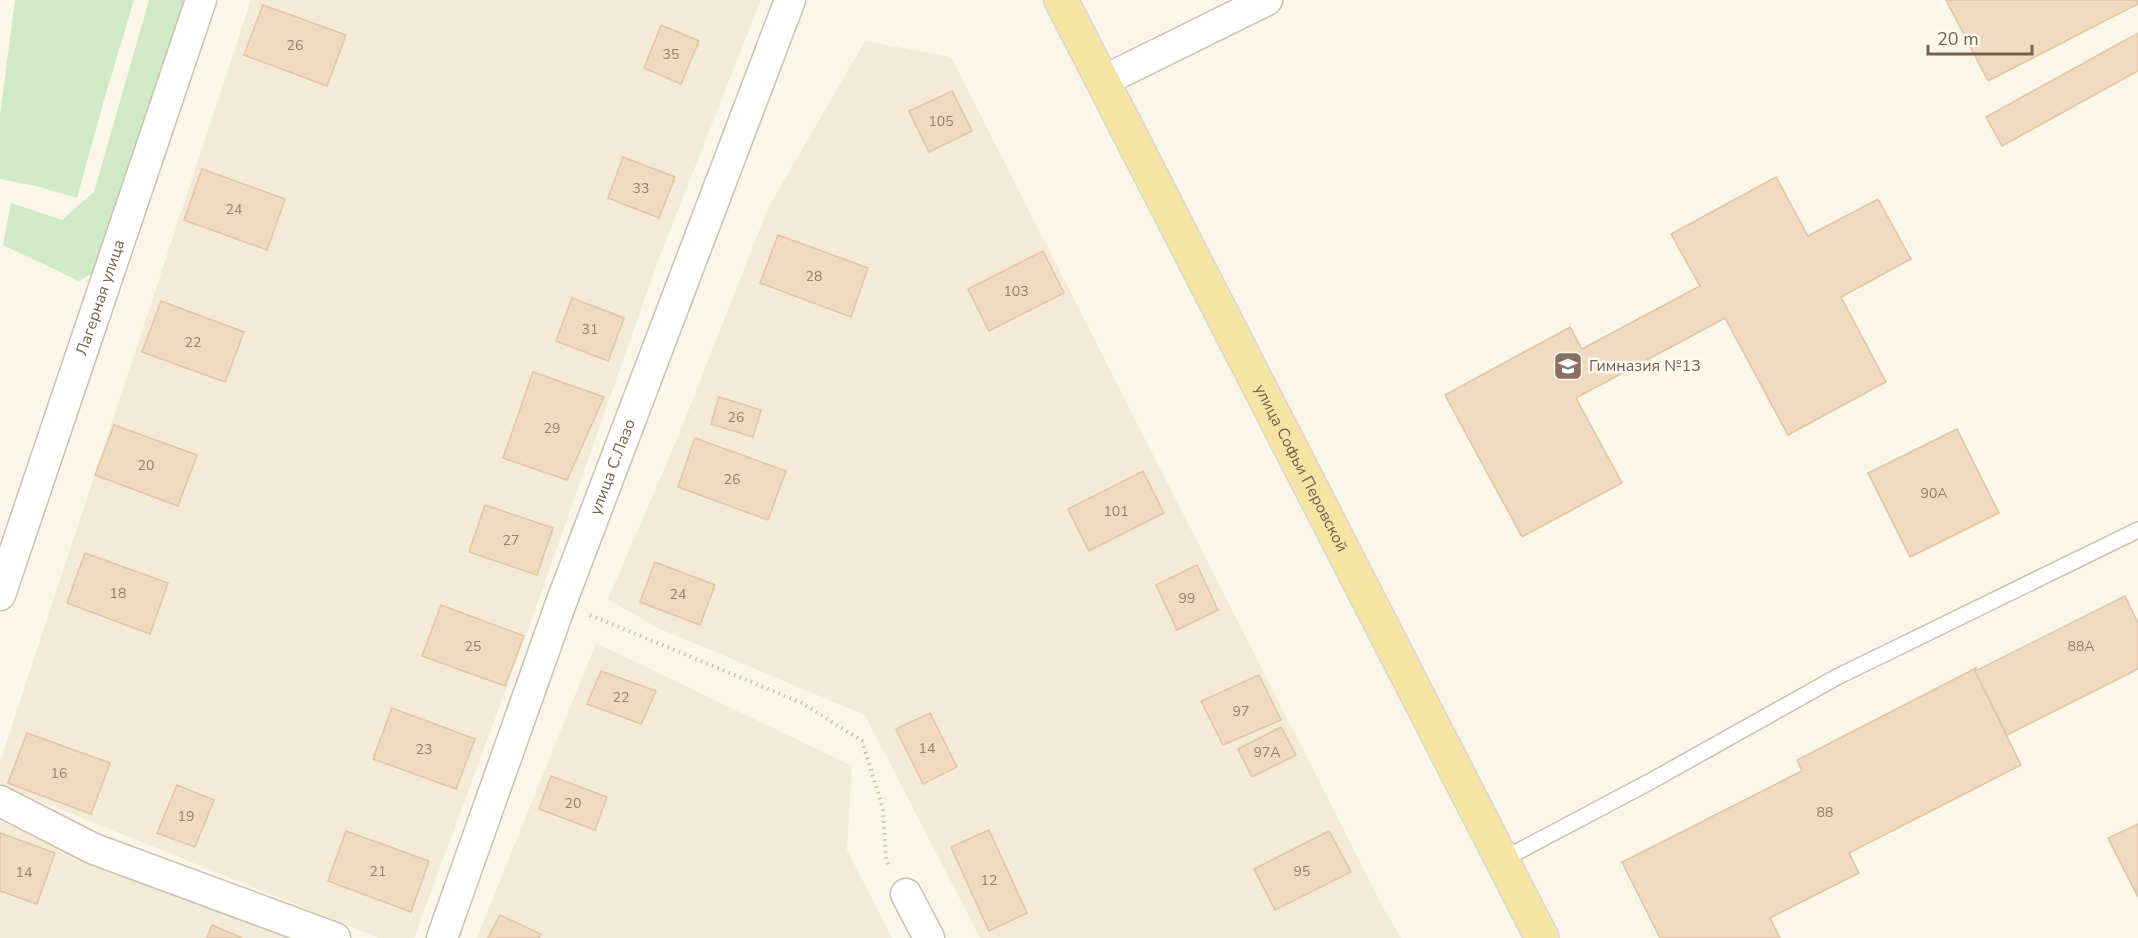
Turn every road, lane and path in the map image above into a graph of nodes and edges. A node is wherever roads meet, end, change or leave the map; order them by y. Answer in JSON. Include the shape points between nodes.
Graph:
{"nodes":[{"id":1,"x":201,"y":0,"type":"edge"},
{"id":2,"x":790,"y":0,"type":"edge"},
{"id":3,"x":1061,"y":0,"type":"edge"},
{"id":4,"x":1267,"y":0,"type":"edge"},
{"id":5,"x":1103,"y":81,"type":"junction"},
{"id":6,"x":2138,"y":530,"type":"edge"},
{"id":7,"x":0,"y":595,"type":"edge"},
{"id":8,"x":561,"y":603,"type":"junction"},
{"id":9,"x":0,"y":801,"type":"edge"},
{"id":10,"x":1502,"y":860,"type":"junction"},
{"id":11,"x":906,"y":894,"type":"joint"},
{"id":12,"x":335,"y":938,"type":"edge"},
{"id":13,"x":442,"y":938,"type":"edge"},
{"id":14,"x":930,"y":938,"type":"edge"},
{"id":15,"x":1542,"y":938,"type":"edge"}],
"edges":[{"from":1,"to":7,"type":"street","name":"Лагерная улица"},
{"from":2,"to":8,"type":"street","name":"улица С.Лазо"},
{"from":3,"to":5,"type":"main road","name":"улица Софьи Перовской"},
{"from":4,"to":5,"type":"street"},
{"from":5,"to":10,"type":"main road","name":"улица Софьи Перовской"},
{"from":6,"to":10,"type":"lane","via":[[1837,677]]},
{"from":8,"to":11,"type":"path","via":[[802,703],[862,741],[883,809],[886,859]]},
{"from":8,"to":13,"type":"street","name":"улица С.Лазо"},
{"from":9,"to":12,"type":"street","via":[[94,849]]},
{"from":10,"to":15,"type":"main road","name":"улица Софьи Перовской"},
{"from":11,"to":14,"type":"street"}]}
